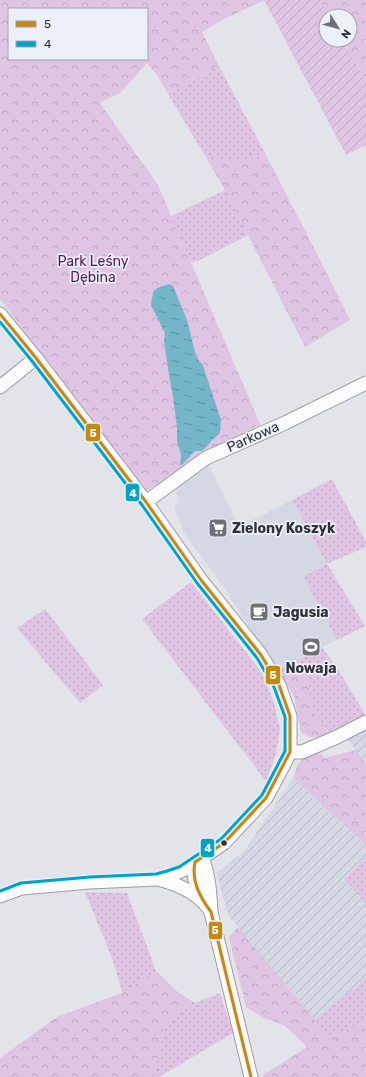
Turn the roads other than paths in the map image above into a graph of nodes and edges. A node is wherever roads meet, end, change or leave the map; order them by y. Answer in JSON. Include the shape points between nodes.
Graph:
{"nodes":[{"id":1,"x":0,"y":314,"type":"edge"},
{"id":2,"x":36,"y":358,"type":"junction"},
{"id":3,"x":366,"y":383,"type":"edge"},
{"id":4,"x":0,"y":387,"type":"edge"},
{"id":5,"x":146,"y":502,"type":"junction"},
{"id":6,"x":366,"y":722,"type":"edge"},
{"id":7,"x":290,"y":752,"type":"junction"},
{"id":8,"x":199,"y":860,"type":"junction"},
{"id":9,"x":157,"y":879,"type":"junction"},
{"id":10,"x":0,"y":896,"type":"edge"},
{"id":11,"x":203,"y":901,"type":"junction"},
{"id":12,"x":211,"y":912,"type":"junction"},
{"id":13,"x":251,"y":1077,"type":"edge"}],
"edges":[{"from":1,"to":2,"type":"street"},
{"from":2,"to":4,"type":"street"},
{"from":2,"to":5,"type":"street"},
{"from":3,"to":5,"type":"street","name":"Parkowa","via":[[206,458]]},
{"from":5,"to":7,"type":"street","via":[[202,580],[261,655],[279,685],[290,716]]},
{"from":6,"to":7,"type":"street","via":[[302,752]]},
{"from":7,"to":8,"type":"street","via":[[266,798],[224,843]]},
{"from":8,"to":9,"type":"street","via":[[181,871]]},
{"from":8,"to":11,"type":"street","via":[[193,874]]},
{"from":8,"to":12,"type":"street","via":[[206,870]]},
{"from":9,"to":10,"type":"street","via":[[22,888]]},
{"from":9,"to":11,"type":"street","via":[[175,884]]},
{"from":11,"to":12,"type":"street"},
{"from":12,"to":13,"type":"street"}]}
